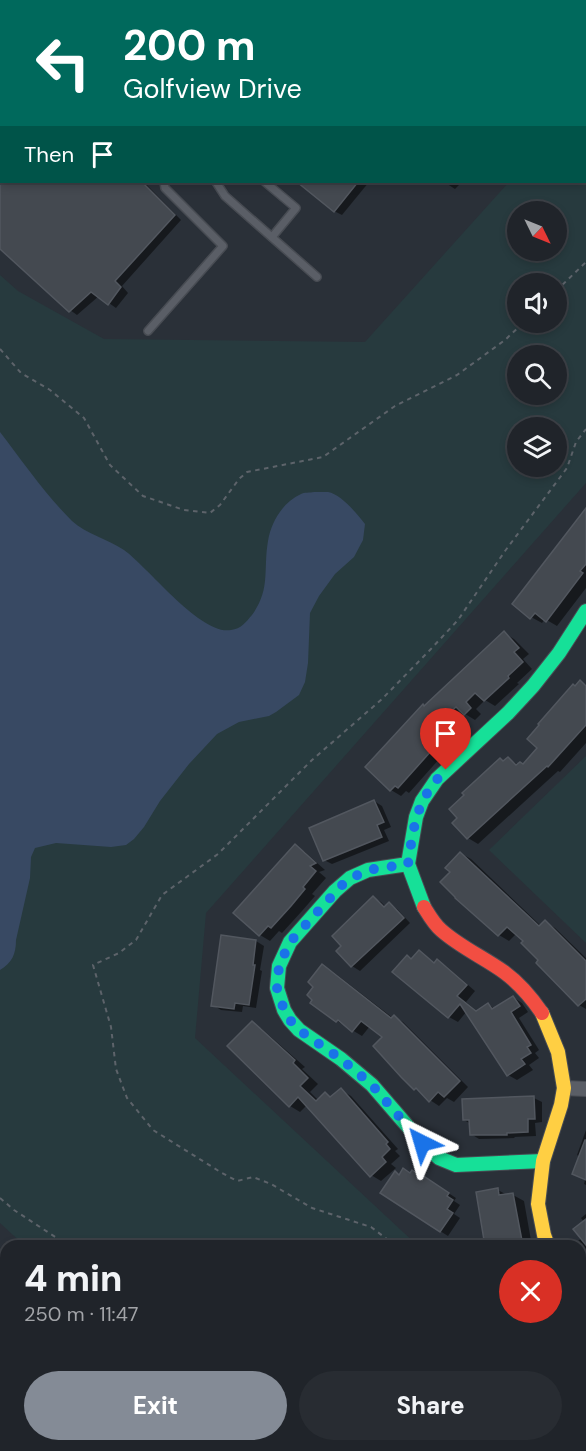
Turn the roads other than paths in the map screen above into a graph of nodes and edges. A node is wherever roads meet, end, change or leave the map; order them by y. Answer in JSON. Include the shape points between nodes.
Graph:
{"nodes":[{"id":1,"x":165,"y":183,"type":"edge"},
{"id":2,"x":217,"y":183,"type":"edge"},
{"id":3,"x":266,"y":183,"type":"edge"},
{"id":4,"x":272,"y":237,"type":"junction"},
{"id":5,"x":317,"y":277,"type":"dead end"},
{"id":6,"x":148,"y":330,"type":"dead end"},
{"id":7,"x":586,"y":612,"type":"edge"},
{"id":8,"x":408,"y":864,"type":"junction"},
{"id":9,"x":564,"y":1088,"type":"junction"},
{"id":10,"x":586,"y":1089,"type":"edge"},
{"id":11,"x":543,"y":1161,"type":"junction"},
{"id":12,"x":546,"y":1240,"type":"edge"}],
"edges":[{"from":1,"to":6,"type":"lane","via":[[165,188],[223,246]]},
{"from":2,"to":4,"type":"lane","via":[[225,196]]},
{"from":3,"to":4,"type":"lane","via":[[296,208]]},
{"from":4,"to":5,"type":"lane"},
{"from":7,"to":8,"type":"street","via":[[533,686],[437,779],[416,817]]},
{"from":8,"to":9,"type":"street","via":[[424,907],[440,928],[504,972],[531,997],[547,1021],[558,1052]]},
{"from":8,"to":11,"type":"street","via":[[368,870],[350,878],[290,942],[279,966],[277,988],[284,1010],[299,1030],[372,1085],[439,1158],[456,1165]]},
{"from":9,"to":10,"type":"street"},
{"from":9,"to":11,"type":"street"},
{"from":11,"to":12,"type":"street","via":[[538,1204]]}]}
